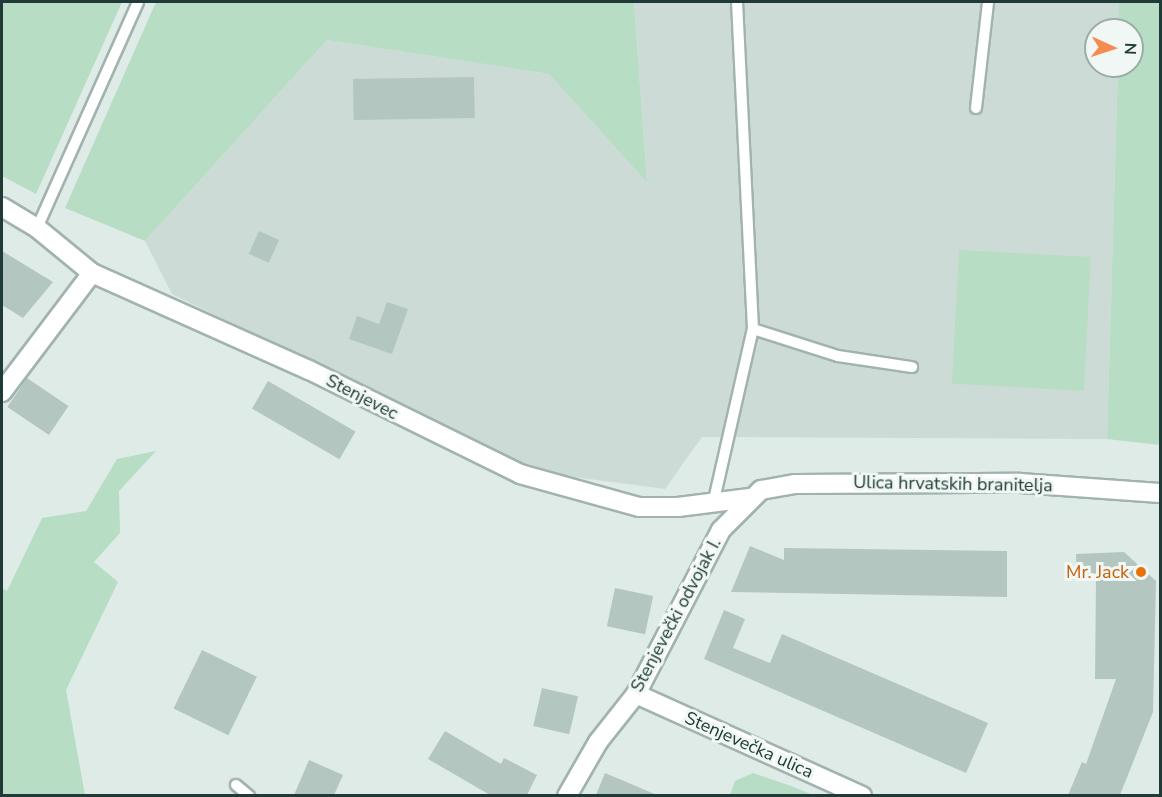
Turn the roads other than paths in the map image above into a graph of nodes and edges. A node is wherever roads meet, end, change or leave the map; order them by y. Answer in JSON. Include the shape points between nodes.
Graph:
{"nodes":[{"id":1,"x":138,"y":2,"type":"edge"},
{"id":2,"x":738,"y":2,"type":"edge"},
{"id":3,"x":988,"y":2,"type":"edge"},
{"id":4,"x":976,"y":108,"type":"dead end"},
{"id":5,"x":2,"y":207,"type":"edge"},
{"id":6,"x":37,"y":228,"type":"junction"},
{"id":7,"x":92,"y":273,"type":"junction"},
{"id":8,"x":753,"y":328,"type":"junction"},
{"id":9,"x":912,"y":367,"type":"dead end"},
{"id":10,"x":2,"y":392,"type":"edge"},
{"id":11,"x":1161,"y":493,"type":"edge"},
{"id":12,"x":749,"y":498,"type":"junction"},
{"id":13,"x":714,"y":500,"type":"junction"},
{"id":14,"x":636,"y":694,"type":"junction"},
{"id":15,"x":236,"y":785,"type":"dead end"},
{"id":16,"x":249,"y":795,"type":"edge"},
{"id":17,"x":567,"y":795,"type":"edge"},
{"id":18,"x":862,"y":795,"type":"edge"}],
"edges":[{"from":1,"to":6,"type":"lane"},
{"from":2,"to":8,"type":"lane"},
{"from":3,"to":4,"type":"lane"},
{"from":5,"to":6,"type":"street","name":"Stenjevec"},
{"from":6,"to":7,"type":"street","name":"Stenjevec"},
{"from":7,"to":10,"type":"street"},
{"from":7,"to":13,"type":"street","name":"Stenjevec","via":[[309,370],[520,474],[639,507],[678,507]]},
{"from":8,"to":9,"type":"lane","via":[[838,356]]},
{"from":8,"to":13,"type":"lane"},
{"from":11,"to":12,"type":"street","name":"Ulica hrvatskih branitelja","via":[[1020,483],[847,483],[774,487]]},
{"from":12,"to":13,"type":"street","name":"Stenjevec"},
{"from":12,"to":14,"type":"street","name":"Stenjevečki odvojak I.","via":[[721,530],[700,565]]},
{"from":14,"to":17,"type":"street","name":"Stenjevečki odvojak I.","via":[[598,742]]},
{"from":14,"to":18,"type":"street","name":"Stenjevečka ulica"},
{"from":15,"to":16,"type":"lane"}]}
